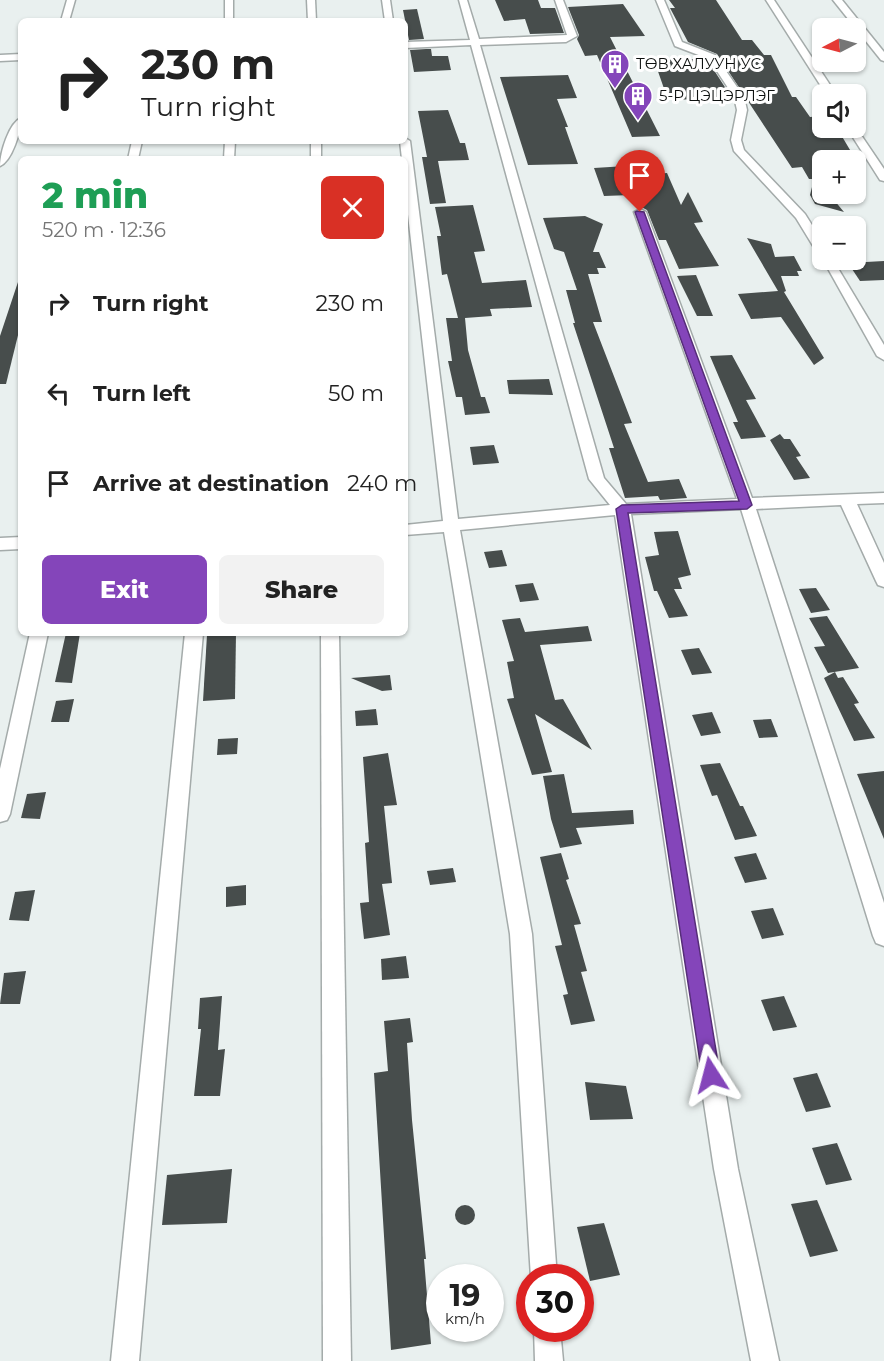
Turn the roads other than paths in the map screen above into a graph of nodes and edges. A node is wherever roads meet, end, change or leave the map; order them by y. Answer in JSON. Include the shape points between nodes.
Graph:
{"nodes":[{"id":1,"x":71,"y":0,"type":"edge"},
{"id":2,"x":229,"y":0,"type":"edge"},
{"id":3,"x":311,"y":0,"type":"edge"},
{"id":4,"x":386,"y":0,"type":"edge"},
{"id":5,"x":464,"y":0,"type":"edge"},
{"id":6,"x":559,"y":0,"type":"edge"},
{"id":7,"x":660,"y":0,"type":"edge"},
{"id":8,"x":770,"y":0,"type":"edge"},
{"id":9,"x":837,"y":0,"type":"edge"},
{"id":10,"x":66,"y":18,"type":"edge"},
{"id":11,"x":229,"y":18,"type":"edge"},
{"id":12,"x":312,"y":18,"type":"edge"},
{"id":13,"x":389,"y":18,"type":"edge"},
{"id":14,"x":476,"y":43,"type":"junction"},
{"id":15,"x":408,"y":45,"type":"edge"},
{"id":16,"x":18,"y":57,"type":"edge"},
{"id":17,"x":0,"y":58,"type":"edge"},
{"id":18,"x":884,"y":58,"type":"edge"},
{"id":19,"x":825,"y":84,"type":"edge"},
{"id":20,"x":18,"y":127,"type":"edge"},
{"id":21,"x":859,"y":138,"type":"edge"},
{"id":22,"x":0,"y":163,"type":"edge"},
{"id":23,"x":408,"y":166,"type":"edge"},
{"id":24,"x":884,"y":177,"type":"edge"},
{"id":25,"x":640,"y":212,"type":"dead end"},
{"id":26,"x":812,"y":234,"type":"edge"},
{"id":27,"x":833,"y":270,"type":"edge"},
{"id":28,"x":884,"y":356,"type":"edge"},
{"id":29,"x":884,"y":498,"type":"edge"},
{"id":30,"x":847,"y":500,"type":"junction"},
{"id":31,"x":747,"y":505,"type":"junction"},
{"id":32,"x":622,"y":509,"type":"junction"},
{"id":33,"x":451,"y":525,"type":"junction"},
{"id":34,"x":408,"y":530,"type":"edge"},
{"id":35,"x":18,"y":543,"type":"edge"},
{"id":36,"x":0,"y":544,"type":"edge"},
{"id":37,"x":884,"y":581,"type":"edge"},
{"id":38,"x":38,"y":636,"type":"edge"},
{"id":39,"x":194,"y":636,"type":"edge"},
{"id":40,"x":330,"y":636,"type":"edge"},
{"id":41,"x":0,"y":814,"type":"edge"},
{"id":42,"x":884,"y":936,"type":"edge"},
{"id":43,"x":543,"y":1264,"type":"edge"},
{"id":44,"x":548,"y":1342,"type":"edge"},
{"id":45,"x":125,"y":1361,"type":"edge"},
{"id":46,"x":337,"y":1361,"type":"edge"},
{"id":47,"x":549,"y":1361,"type":"edge"},
{"id":48,"x":765,"y":1361,"type":"edge"}],
"edges":[{"from":1,"to":10,"type":"street"},
{"from":2,"to":11,"type":"street"},
{"from":3,"to":12,"type":"street"},
{"from":4,"to":13,"type":"street"},
{"from":5,"to":14,"type":"street"},
{"from":6,"to":14,"type":"street","via":[[572,36],[569,38]]},
{"from":7,"to":26,"type":"street","via":[[678,44],[712,57],[739,98],[739,151],[801,216]]},
{"from":8,"to":19,"type":"street"},
{"from":9,"to":18,"type":"street"},
{"from":14,"to":15,"type":"street"},
{"from":14,"to":32,"type":"street","via":[[597,479]]},
{"from":16,"to":17,"type":"street"},
{"from":20,"to":22,"type":"street"},
{"from":21,"to":24,"type":"street"},
{"from":23,"to":33,"type":"street"},
{"from":25,"to":31,"type":"street"},
{"from":27,"to":28,"type":"street"},
{"from":29,"to":30,"type":"street"},
{"from":30,"to":31,"type":"street"},
{"from":30,"to":37,"type":"street"},
{"from":31,"to":32,"type":"street"},
{"from":31,"to":42,"type":"street"},
{"from":32,"to":33,"type":"street"},
{"from":32,"to":48,"type":"street","via":[[726,1169]]},
{"from":33,"to":34,"type":"street"},
{"from":33,"to":43,"type":"street","via":[[521,934]]},
{"from":35,"to":36,"type":"street"},
{"from":38,"to":41,"type":"street"},
{"from":39,"to":45,"type":"street"},
{"from":40,"to":46,"type":"street"},
{"from":44,"to":47,"type":"street"}]}
